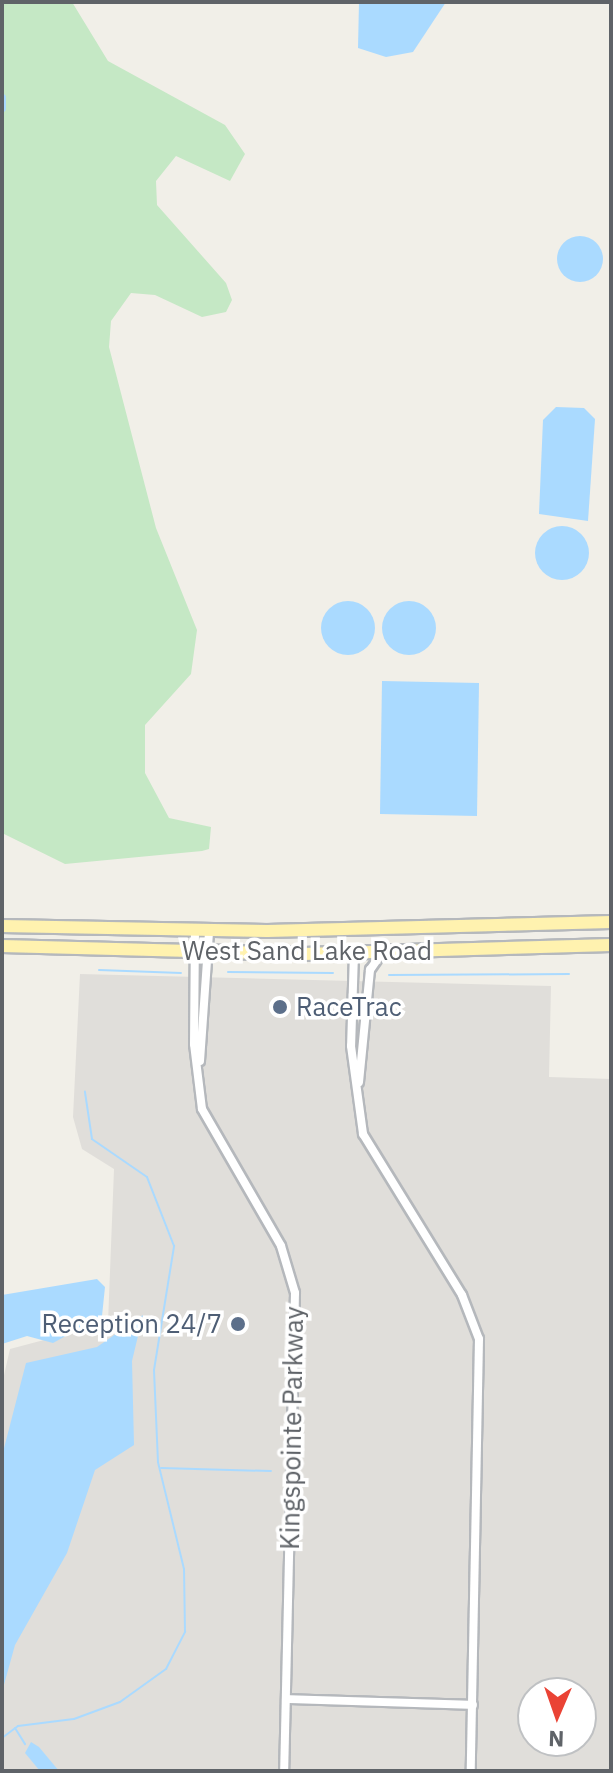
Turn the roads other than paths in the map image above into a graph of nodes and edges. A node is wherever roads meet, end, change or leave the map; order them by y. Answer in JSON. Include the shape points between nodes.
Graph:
{"nodes":[{"id":1,"x":611,"y":922,"type":"edge"},
{"id":2,"x":2,"y":926,"type":"edge"},
{"id":3,"x":381,"y":929,"type":"junction"},
{"id":4,"x":195,"y":930,"type":"junction"},
{"id":5,"x":209,"y":931,"type":"junction"},
{"id":6,"x":611,"y":945,"type":"edge"},
{"id":7,"x":2,"y":946,"type":"edge"},
{"id":8,"x":195,"y":952,"type":"junction"},
{"id":9,"x":209,"y":952,"type":"junction"},
{"id":10,"x":354,"y":953,"type":"junction"},
{"id":11,"x":382,"y":953,"type":"junction"},
{"id":12,"x":193,"y":1014,"type":"junction"},
{"id":13,"x":207,"y":1015,"type":"junction"},
{"id":14,"x":200,"y":1061,"type":"junction"},
{"id":15,"x":358,"y":1091,"type":"junction"},
{"id":16,"x":286,"y":1699,"type":"junction"},
{"id":17,"x":473,"y":1705,"type":"junction"},
{"id":18,"x":284,"y":1771,"type":"edge"},
{"id":19,"x":471,"y":1771,"type":"edge"}],
"edges":[{"from":1,"to":3,"type":"main road","name":"West Sand Lake Road"},
{"from":2,"to":4,"type":"main road","name":"West Sand Lake Road"},
{"from":3,"to":5,"type":"main road","name":"West Sand Lake Road"},
{"from":3,"to":10,"type":"main road"},
{"from":4,"to":5,"type":"main road","name":"West Sand Lake Road"},
{"from":4,"to":8,"type":"street","name":"Kingspointe Parkway"},
{"from":5,"to":9,"type":"street","name":"Kingspointe Parkway"},
{"from":6,"to":11,"type":"main road","name":"West Sand Lake Road"},
{"from":7,"to":8,"type":"main road","name":"West Sand Lake Road"},
{"from":8,"to":9,"type":"main road","name":"West Sand Lake Road"},
{"from":8,"to":12,"type":"street","name":"Kingspointe Parkway"},
{"from":9,"to":10,"type":"main road","name":"West Sand Lake Road"},
{"from":9,"to":13,"type":"street","name":"Kingspointe Parkway"},
{"from":10,"to":11,"type":"main road","name":"West Sand Lake Road"},
{"from":10,"to":15,"type":"street"},
{"from":11,"to":15,"type":"street","via":[[370,970]]},
{"from":12,"to":13,"type":"street"},
{"from":12,"to":14,"type":"street","name":"Kingspointe Parkway"},
{"from":13,"to":14,"type":"street","name":"Kingspointe Parkway"},
{"from":14,"to":16,"type":"street","name":"Kingspointe Parkway","via":[[210,1130],[281,1246],[295,1293]]},
{"from":15,"to":17,"type":"street","via":[[369,1146],[462,1295],[479,1339]]},
{"from":16,"to":17,"type":"street"},
{"from":16,"to":18,"type":"street","name":"Kingspointe Parkway"},
{"from":17,"to":19,"type":"street"}]}
